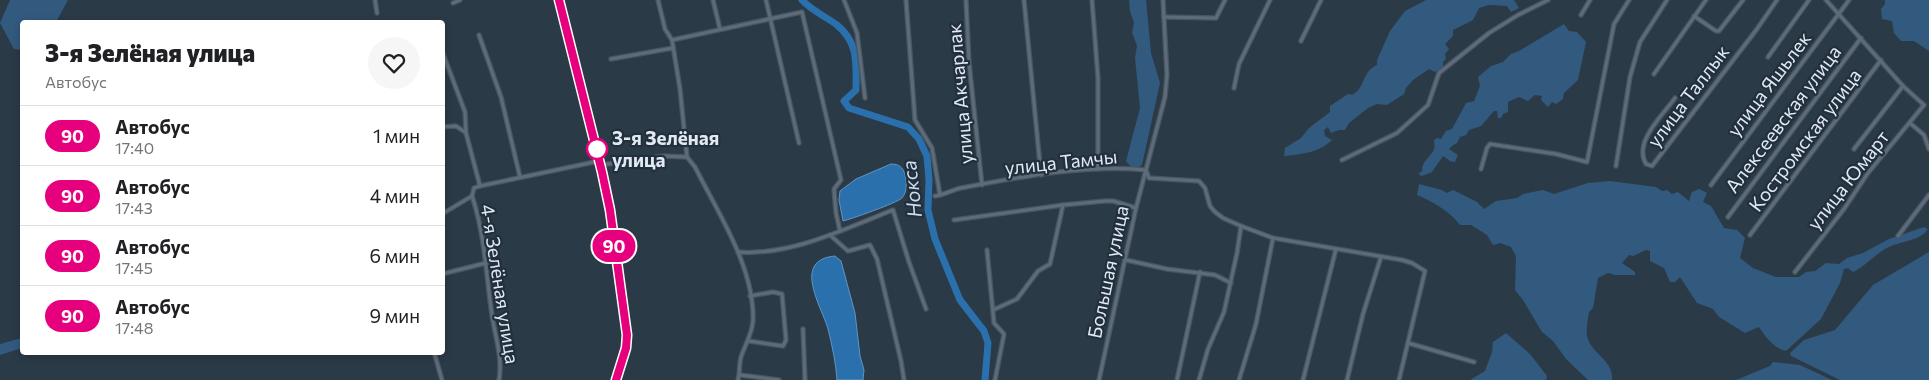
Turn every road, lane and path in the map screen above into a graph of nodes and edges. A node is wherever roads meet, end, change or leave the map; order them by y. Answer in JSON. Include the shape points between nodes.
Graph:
{"nodes":[{"id":1,"x":375,"y":0,"type":"edge"},
{"id":2,"x":460,"y":0,"type":"edge"},
{"id":3,"x":559,"y":0,"type":"edge"},
{"id":4,"x":658,"y":0,"type":"edge"},
{"id":5,"x":713,"y":0,"type":"edge"},
{"id":6,"x":766,"y":0,"type":"edge"},
{"id":7,"x":844,"y":0,"type":"edge"},
{"id":8,"x":906,"y":0,"type":"edge"},
{"id":9,"x":966,"y":0,"type":"edge"},
{"id":10,"x":1024,"y":0,"type":"edge"},
{"id":11,"x":1092,"y":0,"type":"edge"},
{"id":12,"x":1163,"y":0,"type":"edge"},
{"id":13,"x":1225,"y":0,"type":"edge"},
{"id":14,"x":1270,"y":0,"type":"edge"},
{"id":15,"x":1321,"y":0,"type":"edge"},
{"id":16,"x":1548,"y":0,"type":"edge"},
{"id":17,"x":1590,"y":0,"type":"edge"},
{"id":18,"x":1628,"y":0,"type":"edge"},
{"id":19,"x":1667,"y":0,"type":"edge"},
{"id":20,"x":1706,"y":0,"type":"edge"},
{"id":21,"x":1743,"y":0,"type":"edge"},
{"id":22,"x":1777,"y":0,"type":"edge"},
{"id":23,"x":1809,"y":0,"type":"edge"},
{"id":24,"x":1826,"y":0,"type":"edge"},
{"id":25,"x":1849,"y":0,"type":"edge"},
{"id":26,"x":453,"y":3,"type":"dead end"},
{"id":27,"x":378,"y":12,"type":"dead end"},
{"id":28,"x":1839,"y":13,"type":"junction"},
{"id":29,"x":1581,"y":14,"type":"dead end"},
{"id":30,"x":1694,"y":16,"type":"junction"},
{"id":31,"x":1164,"y":17,"type":"junction"},
{"id":32,"x":769,"y":20,"type":"junction"},
{"id":33,"x":720,"y":29,"type":"junction"},
{"id":34,"x":479,"y":35,"type":"dead end"},
{"id":35,"x":1861,"y":38,"type":"junction"},
{"id":36,"x":672,"y":40,"type":"junction"},
{"id":37,"x":1301,"y":41,"type":"dead end"},
{"id":38,"x":673,"y":48,"type":"junction"},
{"id":39,"x":1768,"y":57,"type":"dead end"},
{"id":40,"x":445,"y":59,"type":"edge"},
{"id":41,"x":611,"y":59,"type":"dead end"},
{"id":42,"x":1881,"y":60,"type":"junction"},
{"id":43,"x":1654,"y":74,"type":"dead end"},
{"id":44,"x":1903,"y":86,"type":"junction"},
{"id":45,"x":1234,"y":88,"type":"dead end"},
{"id":46,"x":865,"y":98,"type":"dead end"},
{"id":47,"x":1675,"y":98,"type":"dead end"},
{"id":48,"x":1910,"y":123,"type":"junction"},
{"id":49,"x":445,"y":127,"type":"edge"},
{"id":50,"x":466,"y":133,"type":"junction"},
{"id":51,"x":799,"y":143,"type":"dead end"},
{"id":52,"x":1854,"y":149,"type":"dead end"},
{"id":53,"x":1929,"y":149,"type":"edge"},
{"id":54,"x":686,"y":157,"type":"junction"},
{"id":55,"x":1342,"y":160,"type":"dead end"},
{"id":56,"x":600,"y":163,"type":"junction"},
{"id":57,"x":1616,"y":166,"type":"dead end"},
{"id":58,"x":1098,"y":168,"type":"junction"},
{"id":59,"x":1146,"y":170,"type":"junction"},
{"id":60,"x":1481,"y":170,"type":"dead end"},
{"id":61,"x":1041,"y":175,"type":"junction"},
{"id":62,"x":520,"y":177,"type":"junction"},
{"id":63,"x":982,"y":185,"type":"junction"},
{"id":64,"x":1711,"y":185,"type":"dead end"},
{"id":65,"x":480,"y":186,"type":"junction"},
{"id":66,"x":1929,"y":195,"type":"edge"},
{"id":67,"x":472,"y":196,"type":"junction"},
{"id":68,"x":1063,"y":205,"type":"junction"},
{"id":69,"x":1136,"y":208,"type":"junction"},
{"id":70,"x":445,"y":212,"type":"edge"},
{"id":71,"x":1728,"y":217,"type":"dead end"},
{"id":72,"x":954,"y":220,"type":"dead end"},
{"id":73,"x":1241,"y":226,"type":"junction"},
{"id":74,"x":840,"y":230,"type":"junction"},
{"id":75,"x":830,"y":235,"type":"junction"},
{"id":76,"x":1750,"y":235,"type":"dead end"},
{"id":77,"x":1898,"y":236,"type":"dead end"},
{"id":78,"x":1273,"y":238,"type":"junction"},
{"id":79,"x":1336,"y":249,"type":"junction"},
{"id":80,"x":987,"y":250,"type":"dead end"},
{"id":81,"x":738,"y":252,"type":"junction"},
{"id":82,"x":1381,"y":256,"type":"junction"},
{"id":83,"x":1126,"y":260,"type":"junction"},
{"id":84,"x":486,"y":263,"type":"junction"},
{"id":85,"x":1200,"y":272,"type":"junction"},
{"id":86,"x":1795,"y":272,"type":"dead end"},
{"id":87,"x":445,"y":273,"type":"edge"},
{"id":88,"x":1230,"y":283,"type":"junction"},
{"id":89,"x":750,"y":296,"type":"junction"},
{"id":90,"x":926,"y":309,"type":"dead end"},
{"id":91,"x":994,"y":310,"type":"junction"},
{"id":92,"x":803,"y":329,"type":"dead end"},
{"id":93,"x":749,"y":341,"type":"junction"},
{"id":94,"x":1408,"y":343,"type":"junction"},
{"id":95,"x":435,"y":355,"type":"edge"},
{"id":96,"x":1474,"y":362,"type":"dead end"},
{"id":97,"x":740,"y":375,"type":"junction"},
{"id":98,"x":442,"y":380,"type":"edge"},
{"id":99,"x":500,"y":380,"type":"edge"},
{"id":100,"x":616,"y":380,"type":"edge"},
{"id":101,"x":738,"y":380,"type":"edge"},
{"id":102,"x":779,"y":380,"type":"edge"},
{"id":103,"x":805,"y":380,"type":"edge"},
{"id":104,"x":904,"y":380,"type":"edge"},
{"id":105,"x":995,"y":380,"type":"edge"},
{"id":106,"x":1098,"y":380,"type":"edge"},
{"id":107,"x":1177,"y":380,"type":"edge"},
{"id":108,"x":1199,"y":380,"type":"edge"},
{"id":109,"x":1239,"y":380,"type":"edge"},
{"id":110,"x":1303,"y":380,"type":"edge"},
{"id":111,"x":1347,"y":380,"type":"edge"},
{"id":112,"x":1399,"y":380,"type":"edge"}],
"edges":[{"from":1,"to":27,"type":"street"},
{"from":2,"to":26,"type":"street"},
{"from":3,"to":56,"type":"street"},
{"from":4,"to":36,"type":"street","via":[[665,29]]},
{"from":5,"to":33,"type":"street"},
{"from":6,"to":32,"type":"street"},
{"from":7,"to":46,"type":"street","via":[[857,33]]},
{"from":8,"to":63,"type":"street","name":"улица Тамчы","via":[[916,120],[932,148],[937,195]]},
{"from":9,"to":63,"type":"street","name":"улица Акчарлак"},
{"from":10,"to":61,"type":"street"},
{"from":11,"to":58,"type":"street","via":[[1098,78]]},
{"from":12,"to":31,"type":"street","name":"Большая улица"},
{"from":13,"to":31,"type":"street","via":[[1216,18]]},
{"from":14,"to":45,"type":"street","via":[[1239,64]]},
{"from":15,"to":37,"type":"street"},
{"from":16,"to":55,"type":"street","via":[[1489,32],[1439,73],[1428,105],[1397,133]]},
{"from":17,"to":29,"type":"street"},
{"from":18,"to":60,"type":"street","via":[[1614,24],[1587,162],[1490,144]]},
{"from":19,"to":57,"type":"street","via":[[1640,42],[1630,77]]},
{"from":20,"to":30,"type":"street"},
{"from":21,"to":30,"type":"street","via":[[1719,31]]},
{"from":22,"to":47,"type":"street","name":"улица Таллык","via":[[1652,166],[1646,164],[1643,159],[1646,138]]},
{"from":23,"to":39,"type":"street","name":"улица Яшьлек"},
{"from":24,"to":28,"type":"street"},
{"from":25,"to":28,"type":"street","name":"улица Яшьлек"},
{"from":28,"to":35,"type":"street"},
{"from":28,"to":64,"type":"street","name":"улица Яшьлек"},
{"from":30,"to":43,"type":"street"},
{"from":31,"to":59,"type":"street","name":"Большая улица","via":[[1167,87]]},
{"from":32,"to":33,"type":"street"},
{"from":32,"to":51,"type":"street"},
{"from":32,"to":74,"type":"street","via":[[802,12],[842,180],[834,190]]},
{"from":33,"to":36,"type":"street"},
{"from":34,"to":62,"type":"street","via":[[501,97]]},
{"from":35,"to":42,"type":"street"},
{"from":35,"to":71,"type":"street","name":"Алексеевская улица"},
{"from":36,"to":38,"type":"street"},
{"from":38,"to":41,"type":"street"},
{"from":38,"to":54,"type":"street"},
{"from":40,"to":50,"type":"street","via":[[466,112]]},
{"from":42,"to":44,"type":"street"},
{"from":42,"to":76,"type":"street","name":"Костромская улица"},
{"from":44,"to":48,"type":"street","name":"улица Юмарт","via":[[1924,105]]},
{"from":44,"to":52,"type":"street"},
{"from":48,"to":53,"type":"street","via":[[1924,135]]},
{"from":48,"to":86,"type":"street","name":"улица Юмарт","via":[[1868,173]]},
{"from":49,"to":50,"type":"street","via":[[456,126]]},
{"from":50,"to":65,"type":"street"},
{"from":54,"to":56,"type":"street","via":[[664,156]]},
{"from":54,"to":81,"type":"street","via":[[695,167]]},
{"from":56,"to":62,"type":"street"},
{"from":56,"to":100,"type":"street","via":[[609,204],[627,335]]},
{"from":58,"to":59,"type":"street","name":"улица Тамчы"},
{"from":58,"to":61,"type":"street","name":"улица Тамчы"},
{"from":59,"to":69,"type":"street","name":"Большая улица"},
{"from":59,"to":73,"type":"street","name":"улица Тамчы","via":[[1149,178],[1199,181],[1205,188],[1210,206],[1223,218]]},
{"from":61,"to":63,"type":"street","name":"улица Тамчы"},
{"from":62,"to":65,"type":"street"},
{"from":65,"to":67,"type":"street","via":[[474,188]]},
{"from":66,"to":77,"type":"street"},
{"from":67,"to":70,"type":"street","name":"4-я Зелёная улица"},
{"from":67,"to":84,"type":"street","name":"4-я Зелёная улица"},
{"from":68,"to":69,"type":"street","via":[[1113,201]]},
{"from":68,"to":72,"type":"street"},
{"from":68,"to":91,"type":"street","via":[[1050,264],[1038,270],[1016,299]]},
{"from":69,"to":83,"type":"street","name":"Большая улица"},
{"from":73,"to":78,"type":"street","name":"улица Тамчы"},
{"from":73,"to":88,"type":"street"},
{"from":74,"to":75,"type":"street"},
{"from":74,"to":90,"type":"street","via":[[893,210]]},
{"from":75,"to":81,"type":"street","via":[[766,252]]},
{"from":75,"to":104,"type":"street","via":[[848,251],[870,245],[877,259]]},
{"from":78,"to":79,"type":"street","name":"улица Тамчы"},
{"from":78,"to":109,"type":"street","via":[[1256,324]]},
{"from":79,"to":82,"type":"street","name":"улица Тамчы"},
{"from":79,"to":110,"type":"street"},
{"from":80,"to":91,"type":"street"},
{"from":81,"to":89,"type":"street"},
{"from":82,"to":94,"type":"street","name":"улица Тамчы","via":[[1402,260],[1425,272]]},
{"from":82,"to":111,"type":"street"},
{"from":83,"to":85,"type":"street"},
{"from":83,"to":106,"type":"street","name":"Большая улица"},
{"from":84,"to":87,"type":"street"},
{"from":84,"to":99,"type":"street","name":"4-я Зелёная улица","via":[[501,366]]},
{"from":85,"to":88,"type":"street"},
{"from":85,"to":107,"type":"street"},
{"from":88,"to":108,"type":"street","via":[[1224,312]]},
{"from":89,"to":93,"type":"street","via":[[753,320]]},
{"from":89,"to":93,"type":"street","via":[[773,292],[782,294],[786,340],[783,346]]},
{"from":91,"to":105,"type":"street","via":[[994,323],[1004,334]]},
{"from":92,"to":103,"type":"street"},
{"from":93,"to":97,"type":"street","via":[[741,358]]},
{"from":94,"to":96,"type":"street"},
{"from":94,"to":112,"type":"street"},
{"from":95,"to":98,"type":"street"},
{"from":97,"to":101,"type":"street"},
{"from":97,"to":102,"type":"street"}]}
